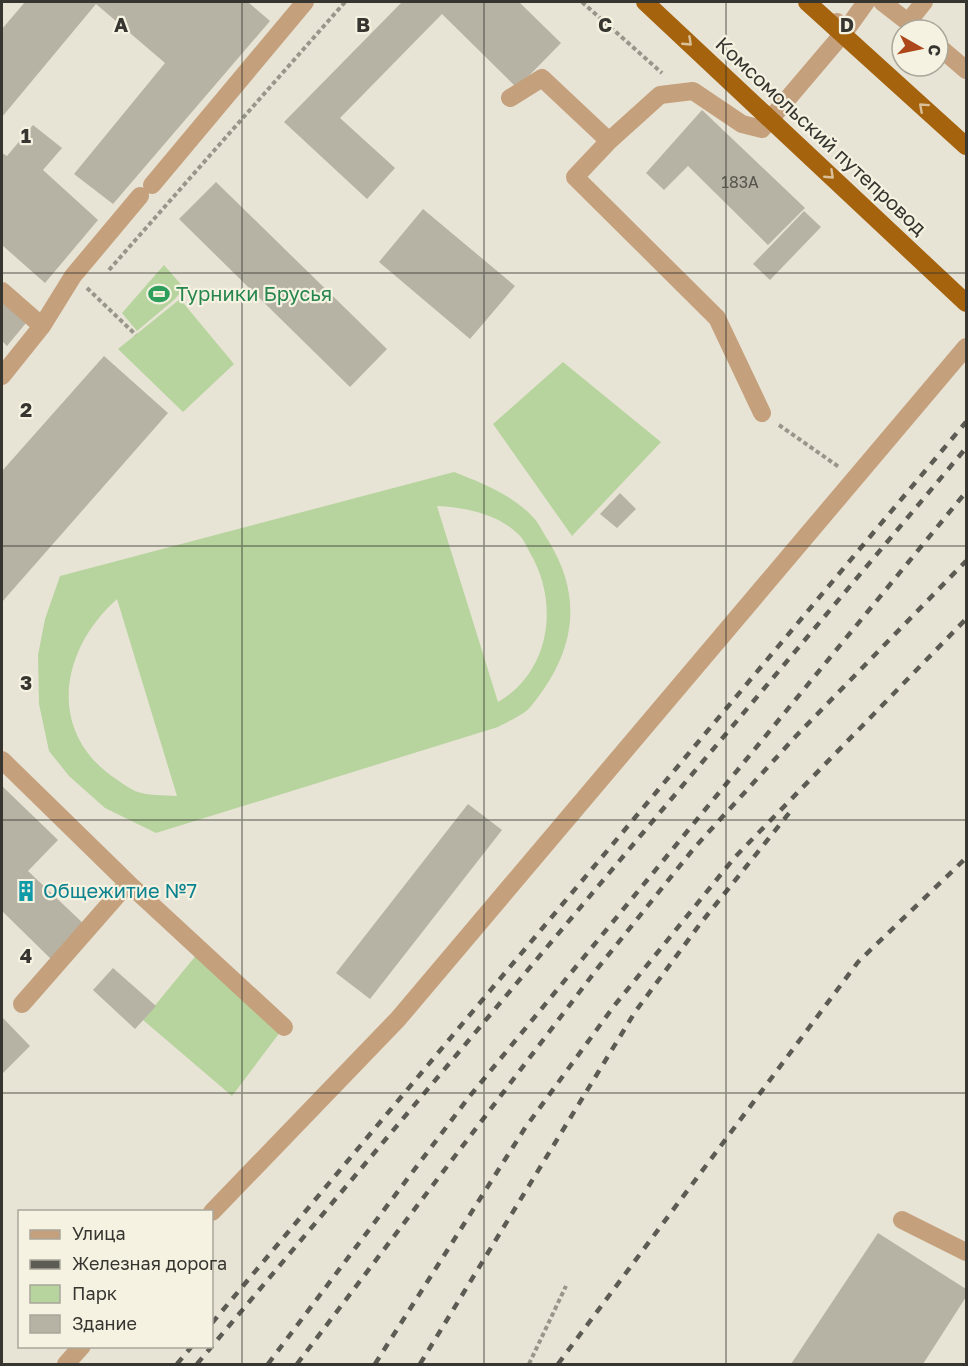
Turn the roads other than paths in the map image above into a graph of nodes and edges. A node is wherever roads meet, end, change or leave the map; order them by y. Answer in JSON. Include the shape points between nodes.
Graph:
{"nodes":[{"id":1,"x":304,"y":2,"type":"edge"},
{"id":2,"x":645,"y":2,"type":"edge"},
{"id":3,"x":807,"y":2,"type":"edge"},
{"id":4,"x":813,"y":2,"type":"edge"},
{"id":5,"x":866,"y":2,"type":"edge"},
{"id":6,"x":882,"y":2,"type":"edge"},
{"id":7,"x":924,"y":2,"type":"edge"},
{"id":8,"x":903,"y":18,"type":"edge"},
{"id":9,"x":917,"y":18,"type":"edge"},
{"id":10,"x":846,"y":30,"type":"junction"},
{"id":11,"x":950,"y":56,"type":"edge"},
{"id":12,"x":966,"y":70,"type":"edge"},
{"id":13,"x":510,"y":98,"type":"dead end"},
{"id":14,"x":609,"y":141,"type":"junction"},
{"id":15,"x":966,"y":146,"type":"edge"},
{"id":16,"x":2,"y":291,"type":"edge"},
{"id":17,"x":966,"y":303,"type":"edge"},
{"id":18,"x":42,"y":326,"type":"junction"},
{"id":19,"x":966,"y":347,"type":"edge"},
{"id":20,"x":2,"y":376,"type":"edge"},
{"id":21,"x":762,"y":413,"type":"road end"},
{"id":22,"x":2,"y":760,"type":"edge"},
{"id":23,"x":128,"y":883,"type":"junction"},
{"id":24,"x":22,"y":1004,"type":"dead end"},
{"id":25,"x":284,"y":1027,"type":"dead end"},
{"id":26,"x":213,"y":1211,"type":"edge"},
{"id":27,"x":902,"y":1220,"type":"dead end"},
{"id":28,"x":966,"y":1252,"type":"edge"},
{"id":29,"x":81,"y":1348,"type":"edge"},
{"id":30,"x":66,"y":1365,"type":"edge"}],
"edges":[{"from":1,"to":18,"type":"lane","via":[[73,276]]},
{"from":2,"to":17,"type":"main road","name":"Комсомольский путепровод","one_way":true,"bridge":true},
{"from":15,"to":3,"type":"main road","one_way":true,"bridge":true},
{"from":4,"to":10,"type":"lane"},
{"from":5,"to":10,"type":"lane"},
{"from":6,"to":8,"type":"lane"},
{"from":7,"to":9,"type":"lane"},
{"from":10,"to":14,"type":"lane","via":[[762,129],[742,124],[693,91],[660,95]]},
{"from":11,"to":12,"type":"lane"},
{"from":13,"to":14,"type":"lane","via":[[542,78]]},
{"from":14,"to":21,"type":"lane","via":[[575,177],[717,318]]},
{"from":16,"to":18,"type":"lane"},
{"from":18,"to":20,"type":"lane"},
{"from":19,"to":26,"type":"lane","via":[[398,1019]]},
{"from":22,"to":23,"type":"lane"},
{"from":23,"to":24,"type":"lane"},
{"from":23,"to":25,"type":"lane"},
{"from":27,"to":28,"type":"lane"},
{"from":29,"to":30,"type":"lane"}]}
